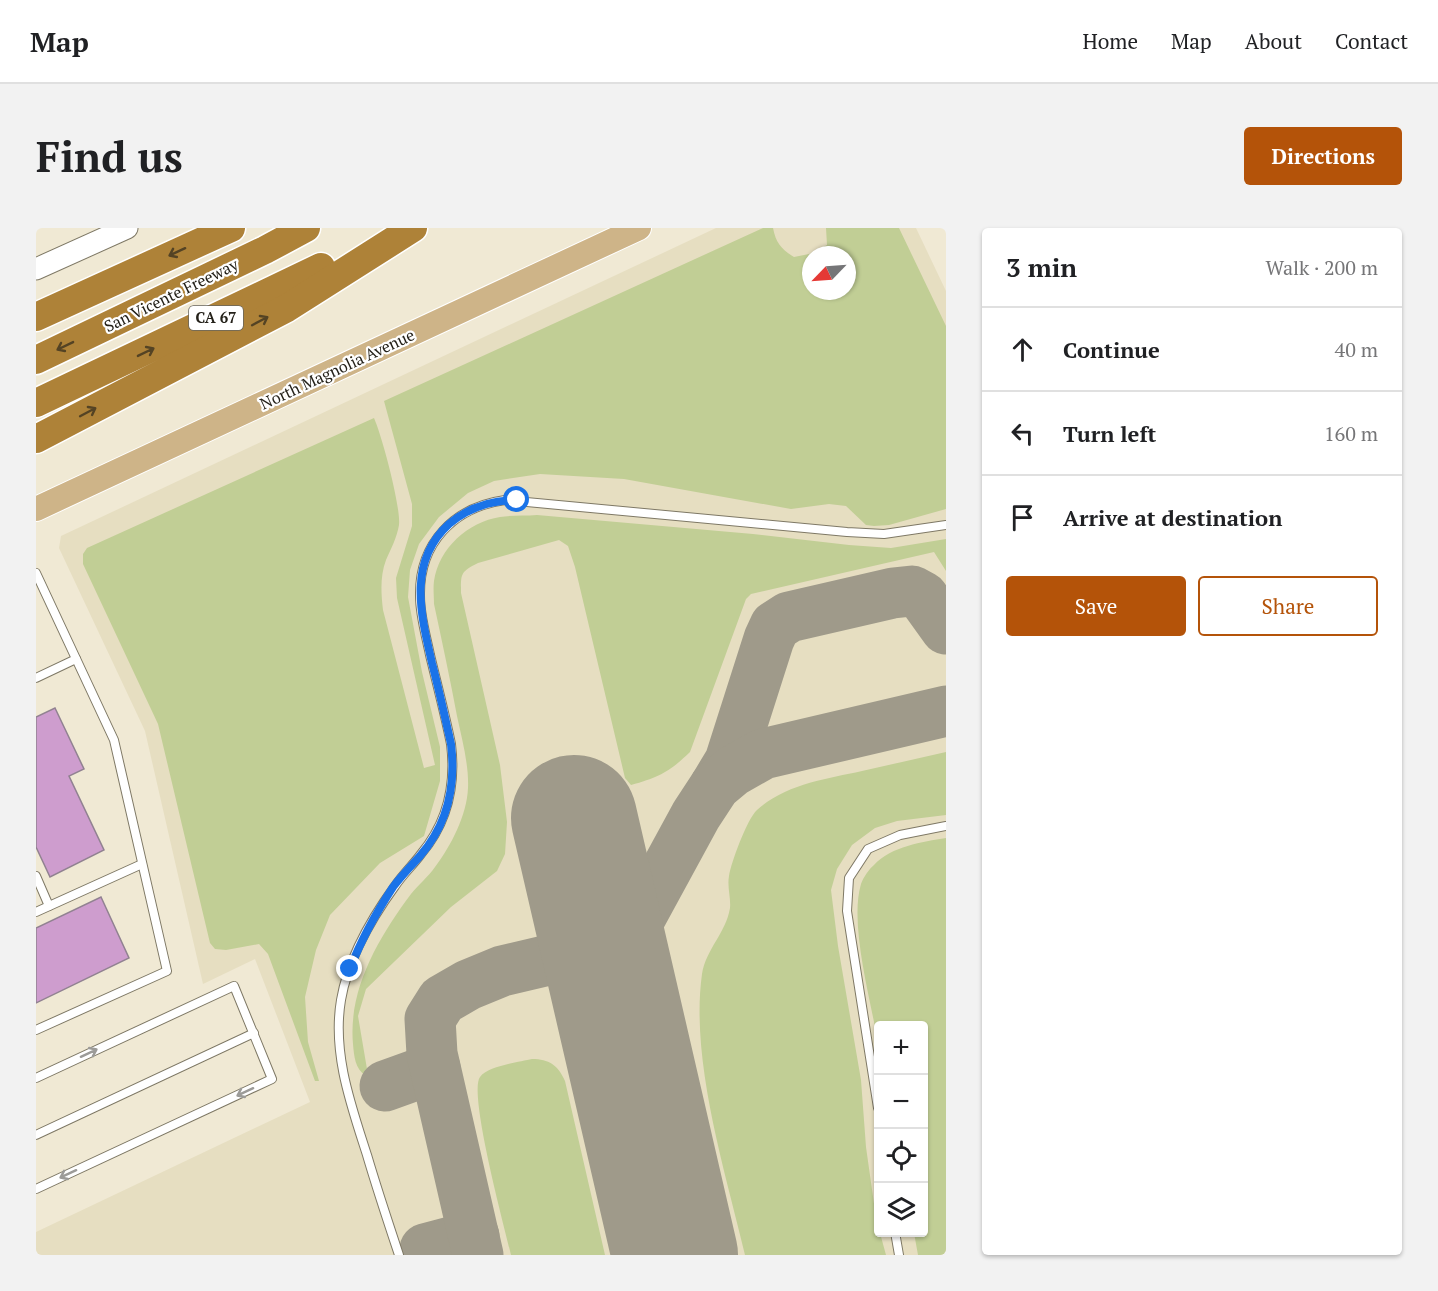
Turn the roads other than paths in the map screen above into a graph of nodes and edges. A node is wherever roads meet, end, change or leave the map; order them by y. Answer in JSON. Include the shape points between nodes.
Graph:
{"nodes":[{"id":1,"x":127,"y":228,"type":"edge"},
{"id":2,"x":231,"y":228,"type":"edge"},
{"id":3,"x":306,"y":228,"type":"edge"},
{"id":4,"x":395,"y":228,"type":"edge"},
{"id":5,"x":413,"y":228,"type":"edge"},
{"id":6,"x":639,"y":228,"type":"edge"},
{"id":7,"x":36,"y":269,"type":"edge"},
{"id":8,"x":36,"y":317,"type":"edge"},
{"id":9,"x":36,"y":360,"type":"edge"},
{"id":10,"x":36,"y":403,"type":"edge"},
{"id":11,"x":36,"y":439,"type":"edge"},
{"id":12,"x":36,"y":509,"type":"edge"},
{"id":13,"x":946,"y":525,"type":"edge"},
{"id":14,"x":36,"y":573,"type":"edge"},
{"id":15,"x":76,"y":659,"type":"junction"},
{"id":16,"x":36,"y":678,"type":"edge"},
{"id":17,"x":946,"y":826,"type":"edge"},
{"id":18,"x":142,"y":864,"type":"junction"},
{"id":19,"x":36,"y":876,"type":"edge"},
{"id":20,"x":50,"y":906,"type":"junction"},
{"id":21,"x":36,"y":912,"type":"edge"},
{"id":22,"x":36,"y":1030,"type":"edge"},
{"id":23,"x":254,"y":1033,"type":"junction"},
{"id":24,"x":36,"y":1077,"type":"edge"},
{"id":25,"x":874,"y":1077,"type":"edge"},
{"id":26,"x":36,"y":1135,"type":"edge"},
{"id":27,"x":36,"y":1189,"type":"edge"},
{"id":28,"x":896,"y":1237,"type":"edge"},
{"id":29,"x":399,"y":1255,"type":"edge"},
{"id":30,"x":899,"y":1255,"type":"edge"}],
"edges":[{"from":1,"to":7,"type":"main road"},
{"from":2,"to":8,"type":"highway","one_way":true},
{"from":3,"to":9,"type":"highway","name":"San Vicente Freeway","number":"CA 67","one_way":true},
{"from":10,"to":4,"type":"highway","number":"CA 67","one_way":true,"via":[[342,258]]},
{"from":11,"to":5,"type":"highway","one_way":true,"via":[[287,308]]},
{"from":6,"to":12,"type":"main road","name":"North Magnolia Avenue"},
{"from":13,"to":29,"type":"lane","via":[[884,534],[847,532],[505,500],[465,512],[438,537],[422,573],[419,594],[451,744],[452,790],[439,828],[393,888],[355,954],[339,1018],[347,1090]]},
{"from":14,"to":15,"type":"lane"},
{"from":15,"to":16,"type":"lane"},
{"from":15,"to":18,"type":"lane","via":[[114,740]]},
{"from":17,"to":25,"type":"lane","via":[[900,835],[868,849],[849,878],[847,911]]},
{"from":18,"to":20,"type":"lane"},
{"from":18,"to":22,"type":"lane","via":[[167,970]]},
{"from":19,"to":20,"type":"lane"},
{"from":20,"to":21,"type":"lane"},
{"from":24,"to":23,"type":"lane","one_way":true,"via":[[234,986]]},
{"from":23,"to":26,"type":"lane"},
{"from":23,"to":27,"type":"lane","one_way":true,"via":[[272,1079]]},
{"from":28,"to":30,"type":"lane"}]}
